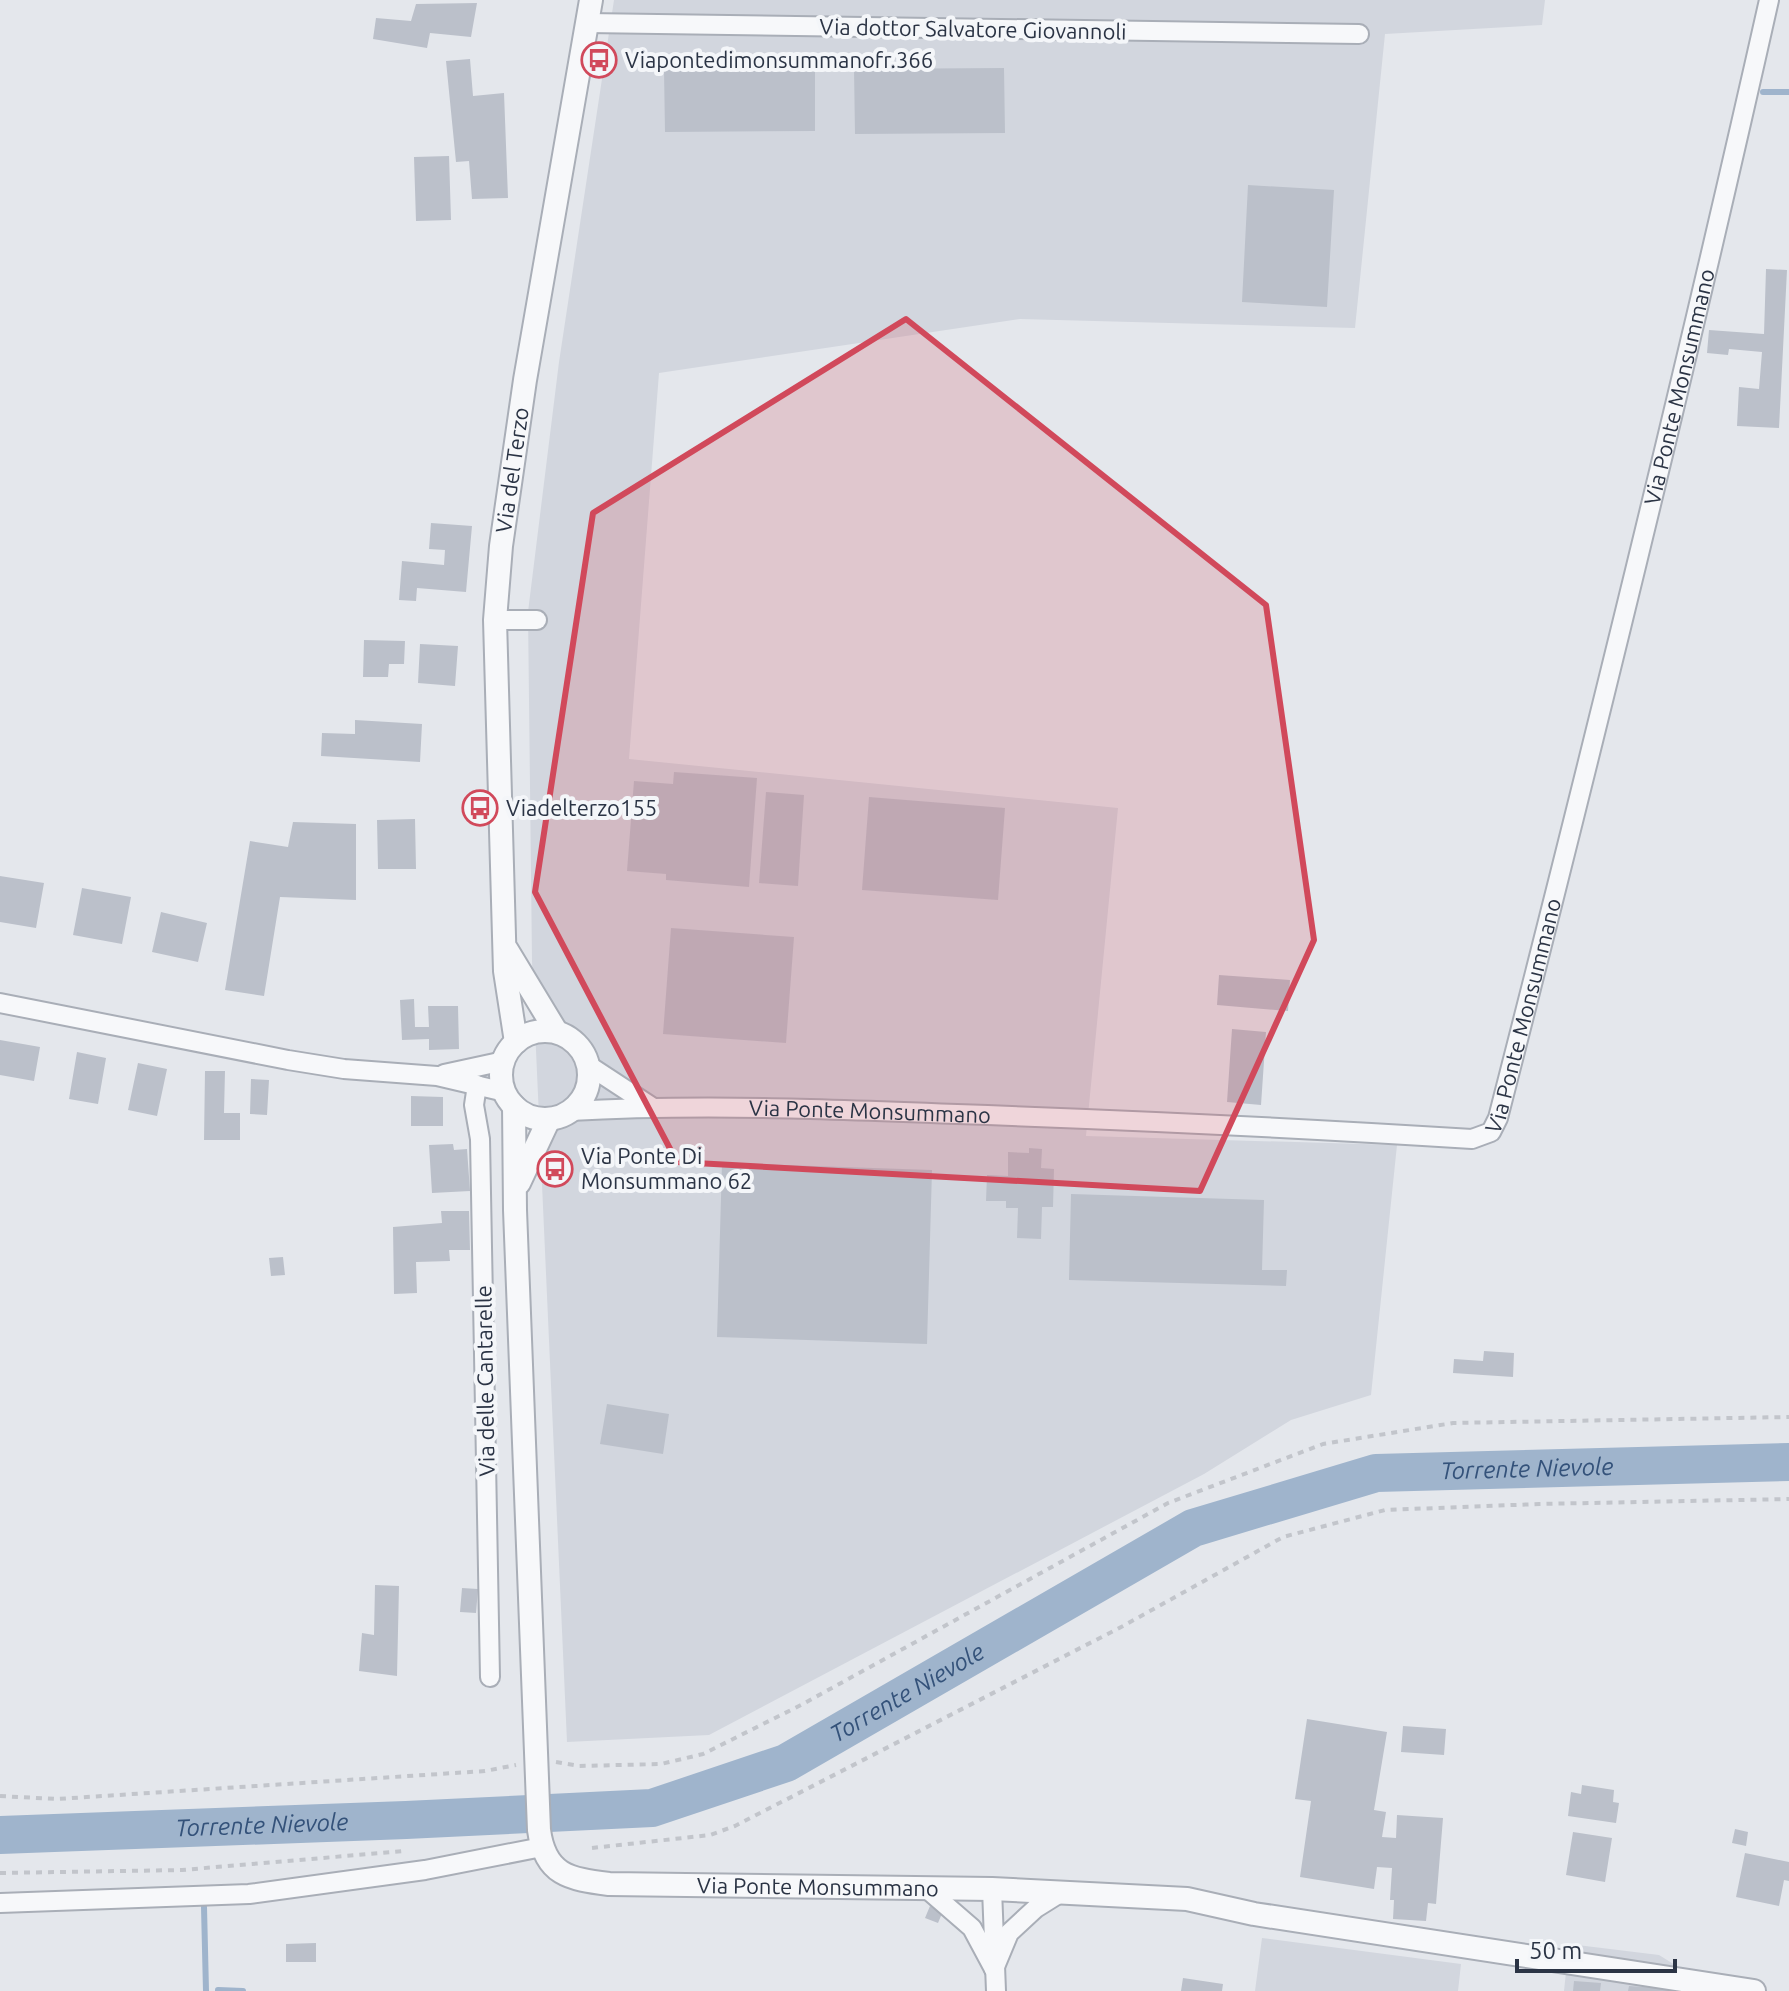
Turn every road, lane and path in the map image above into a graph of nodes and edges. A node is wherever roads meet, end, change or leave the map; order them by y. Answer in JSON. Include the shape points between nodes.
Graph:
{"nodes":[{"id":1,"x":591,"y":0,"type":"edge"},
{"id":2,"x":1769,"y":0,"type":"edge"},
{"id":3,"x":587,"y":23,"type":"junction"},
{"id":4,"x":1359,"y":34,"type":"dead end"},
{"id":5,"x":495,"y":620,"type":"junction"},
{"id":6,"x":537,"y":620,"type":"dead end"},
{"id":7,"x":504,"y":946,"type":"junction"},
{"id":8,"x":0,"y":1003,"type":"edge"},
{"id":9,"x":556,"y":1031,"type":"junction"},
{"id":10,"x":510,"y":1051,"type":"junction"},
{"id":11,"x":588,"y":1065,"type":"junction"},
{"id":12,"x":437,"y":1076,"type":"junction"},
{"id":13,"x":477,"y":1085,"type":"junction"},
{"id":14,"x":510,"y":1099,"type":"junction"},
{"id":15,"x":652,"y":1107,"type":"junction"},
{"id":16,"x":560,"y":1115,"type":"junction"},
{"id":17,"x":515,"y":1203,"type":"junction"},
{"id":18,"x":482,"y":1211,"type":"junction"},
{"id":19,"x":1789,"y":1417,"type":"edge"},
{"id":20,"x":1789,"y":1499,"type":"edge"},
{"id":21,"x":490,"y":1677,"type":"dead end"},
{"id":22,"x":537,"y":1764,"type":"junction"},
{"id":23,"x":0,"y":1796,"type":"edge"},
{"id":24,"x":540,"y":1838,"type":"junction"},
{"id":25,"x":592,"y":1848,"type":"dead end"},
{"id":26,"x":410,"y":1851,"type":"dead end"},
{"id":27,"x":0,"y":1873,"type":"edge"},
{"id":28,"x":927,"y":1889,"type":"junction"},
{"id":29,"x":992,"y":1889,"type":"junction"},
{"id":30,"x":1060,"y":1893,"type":"junction"},
{"id":31,"x":0,"y":1903,"type":"edge"},
{"id":32,"x":994,"y":1969,"type":"junction"},
{"id":33,"x":996,"y":1991,"type":"edge"},
{"id":34,"x":1754,"y":1991,"type":"edge"}],
"edges":[{"from":1,"to":3,"type":"street","name":"Via del Terzo"},
{"from":2,"to":15,"type":"street","name":"Via Ponte Monsummano","via":[[1554,901],[1491,1132],[1472,1139],[1176,1121]]},
{"from":3,"to":4,"type":"street","name":"Via dottor Salvatore Giovannoli"},
{"from":3,"to":5,"type":"street","name":"Via del Terzo","via":[[525,380]]},
{"from":5,"to":6,"type":"street"},
{"from":5,"to":7,"type":"street","name":"Via del Terzo"},
{"from":7,"to":9,"type":"street"},
{"from":7,"to":10,"type":"street","name":"Via del Terzo"},
{"from":8,"to":12,"type":"street","via":[[302,1062]]},
{"from":9,"to":10,"type":"street","via":[[538,1032]]},
{"from":9,"to":11,"type":"street","via":[[578,1046]]},
{"from":10,"to":12,"type":"street"},
{"from":10,"to":14,"type":"street","via":[[502,1076]]},
{"from":11,"to":15,"type":"street"},
{"from":11,"to":16,"type":"street","via":[[588,1086],[579,1103]]},
{"from":12,"to":13,"type":"street"},
{"from":13,"to":14,"type":"street"},
{"from":13,"to":18,"type":"street","name":"Via delle Cantarelle"},
{"from":14,"to":16,"type":"street","via":[[532,1117]]},
{"from":14,"to":17,"type":"street"},
{"from":15,"to":16,"type":"street","name":"Via Ponte Monsummano"},
{"from":16,"to":17,"type":"street","via":[[523,1170]]},
{"from":17,"to":18,"type":"street"},
{"from":17,"to":22,"type":"street"},
{"from":18,"to":21,"type":"street","name":"Via delle Cantarelle"},
{"from":19,"to":22,"type":"path","via":[[1453,1423],[1323,1444],[1168,1503],[703,1754],[661,1764]]},
{"from":20,"to":25,"type":"path","via":[[1385,1510],[1283,1537],[1123,1626],[735,1826],[710,1835]]},
{"from":22,"to":23,"type":"path","via":[[57,1799]]},
{"from":22,"to":24,"type":"street"},
{"from":24,"to":28,"type":"street","name":"Via Ponte Monsummano","via":[[548,1861],[566,1875],[609,1884]]},
{"from":24,"to":31,"type":"street","via":[[400,1874],[249,1894]]},
{"from":26,"to":27,"type":"path","via":[[182,1870]]},
{"from":28,"to":29,"type":"street","name":"Via Ponte Monsummano"},
{"from":28,"to":32,"type":"street","via":[[972,1928]]},
{"from":29,"to":30,"type":"street","name":"Via Ponte Monsummano"},
{"from":29,"to":32,"type":"street"},
{"from":30,"to":32,"type":"street","via":[[1009,1933]]},
{"from":30,"to":34,"type":"street","name":"Via Ponte Monsummano","via":[[1187,1899],[1254,1914]]},
{"from":32,"to":33,"type":"street"}]}
